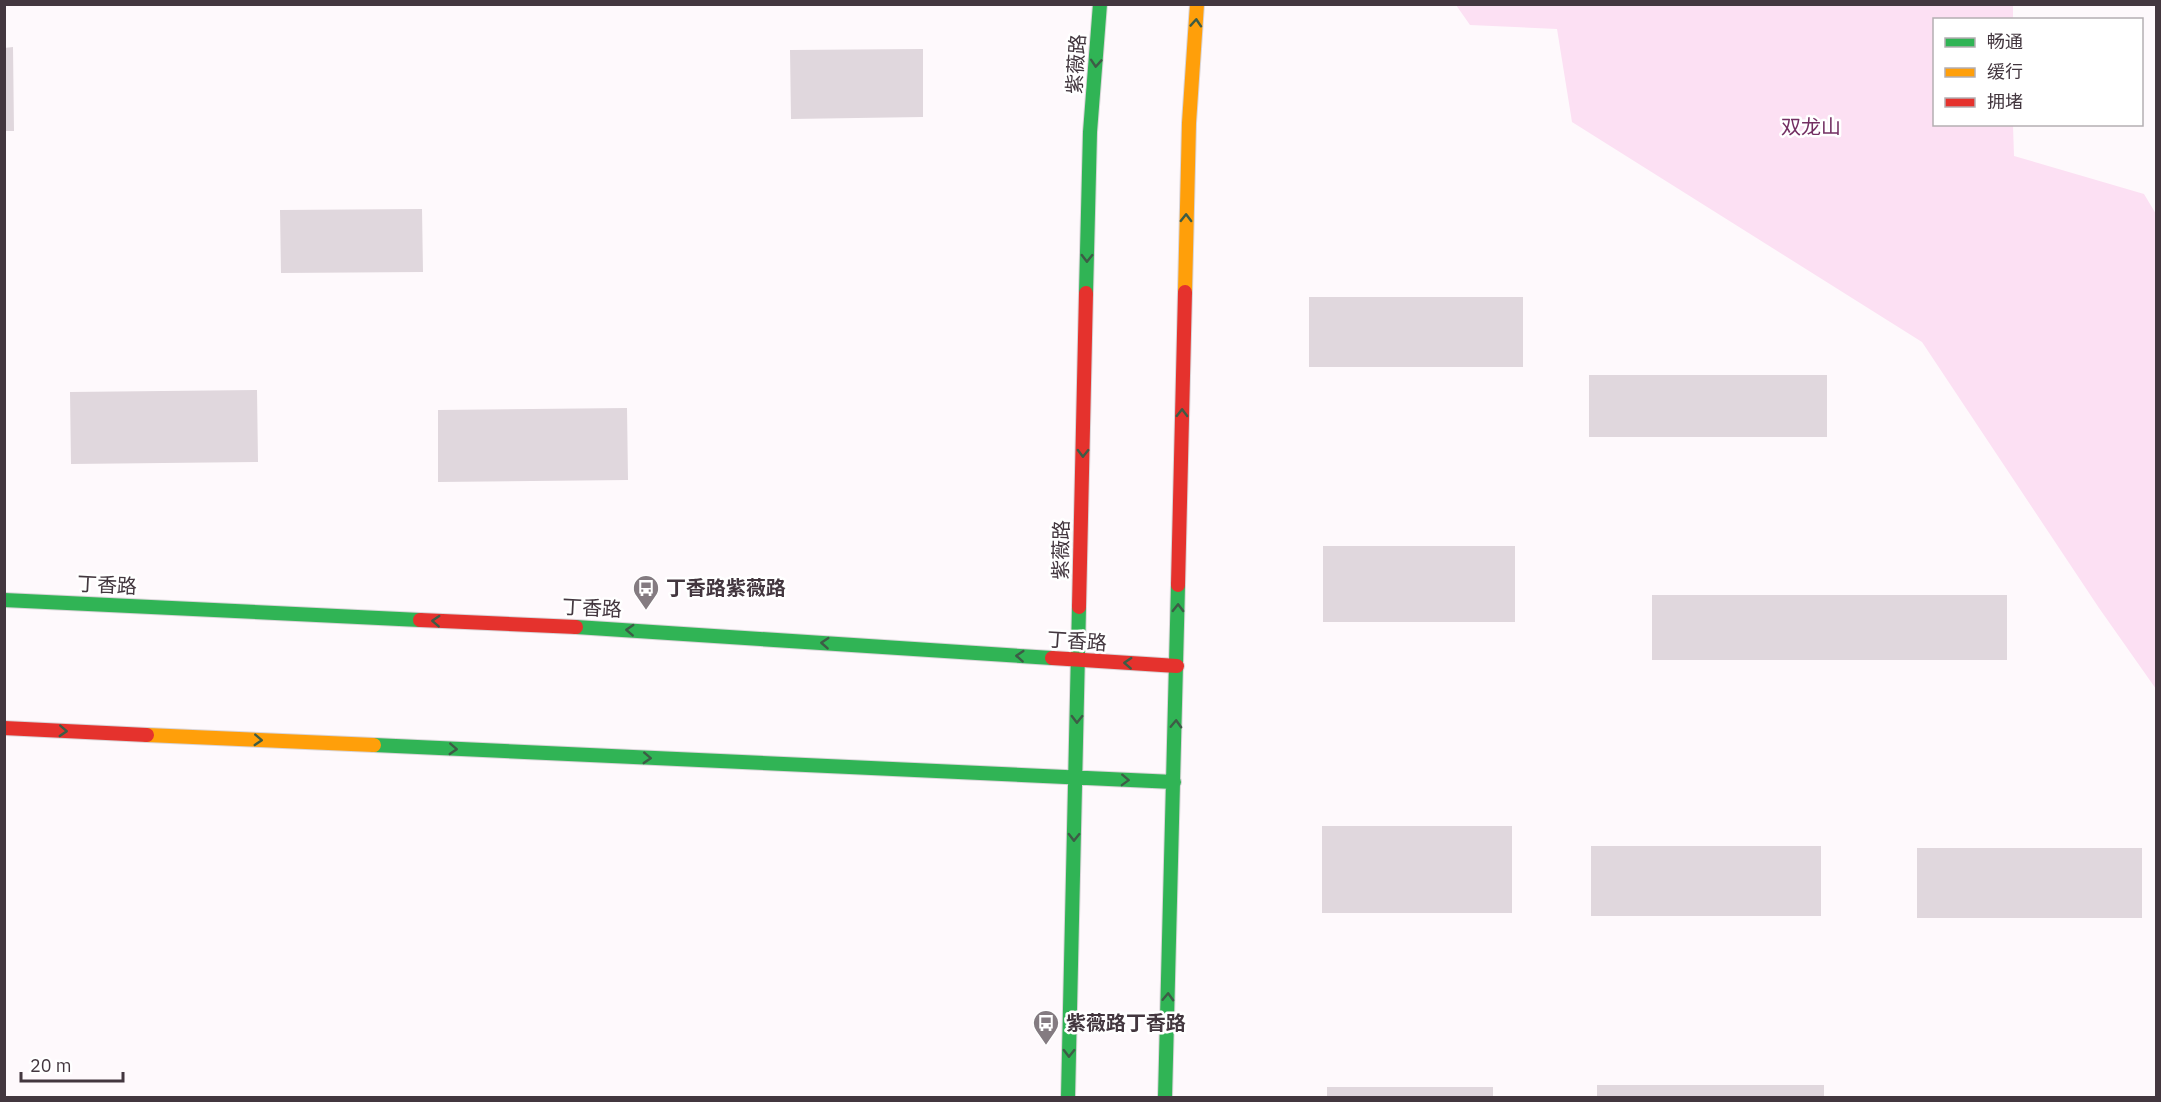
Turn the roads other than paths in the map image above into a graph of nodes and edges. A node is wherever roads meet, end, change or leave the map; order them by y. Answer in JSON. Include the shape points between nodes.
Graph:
{"nodes":[{"id":1,"x":1100,"y":4,"type":"edge"},
{"id":2,"x":1197,"y":4,"type":"edge"},
{"id":3,"x":4,"y":600,"type":"edge"},
{"id":4,"x":1078,"y":661,"type":"junction"},
{"id":5,"x":1177,"y":666,"type":"junction"},
{"id":6,"x":4,"y":728,"type":"edge"},
{"id":7,"x":1075,"y":778,"type":"junction"},
{"id":8,"x":1174,"y":782,"type":"junction"},
{"id":9,"x":1068,"y":1098,"type":"edge"},
{"id":10,"x":1165,"y":1098,"type":"edge"}],
"edges":[{"from":1,"to":4,"type":"main road","name":"紫薇路","one_way":true,"via":[[1090,132]]},
{"from":5,"to":2,"type":"main road","one_way":true,"via":[[1189,123]]},
{"from":4,"to":3,"type":"main road","name":"丁香路","one_way":true,"via":[[642,630]]},
{"from":5,"to":4,"type":"main road","name":"丁香路","one_way":true},
{"from":4,"to":7,"type":"main road","name":"紫薇路","one_way":true},
{"from":8,"to":5,"type":"main road","one_way":true},
{"from":6,"to":7,"type":"main road","one_way":true},
{"from":7,"to":8,"type":"main road","one_way":true},
{"from":7,"to":9,"type":"main road","name":"紫薇路","one_way":true},
{"from":10,"to":8,"type":"main road","one_way":true}]}
